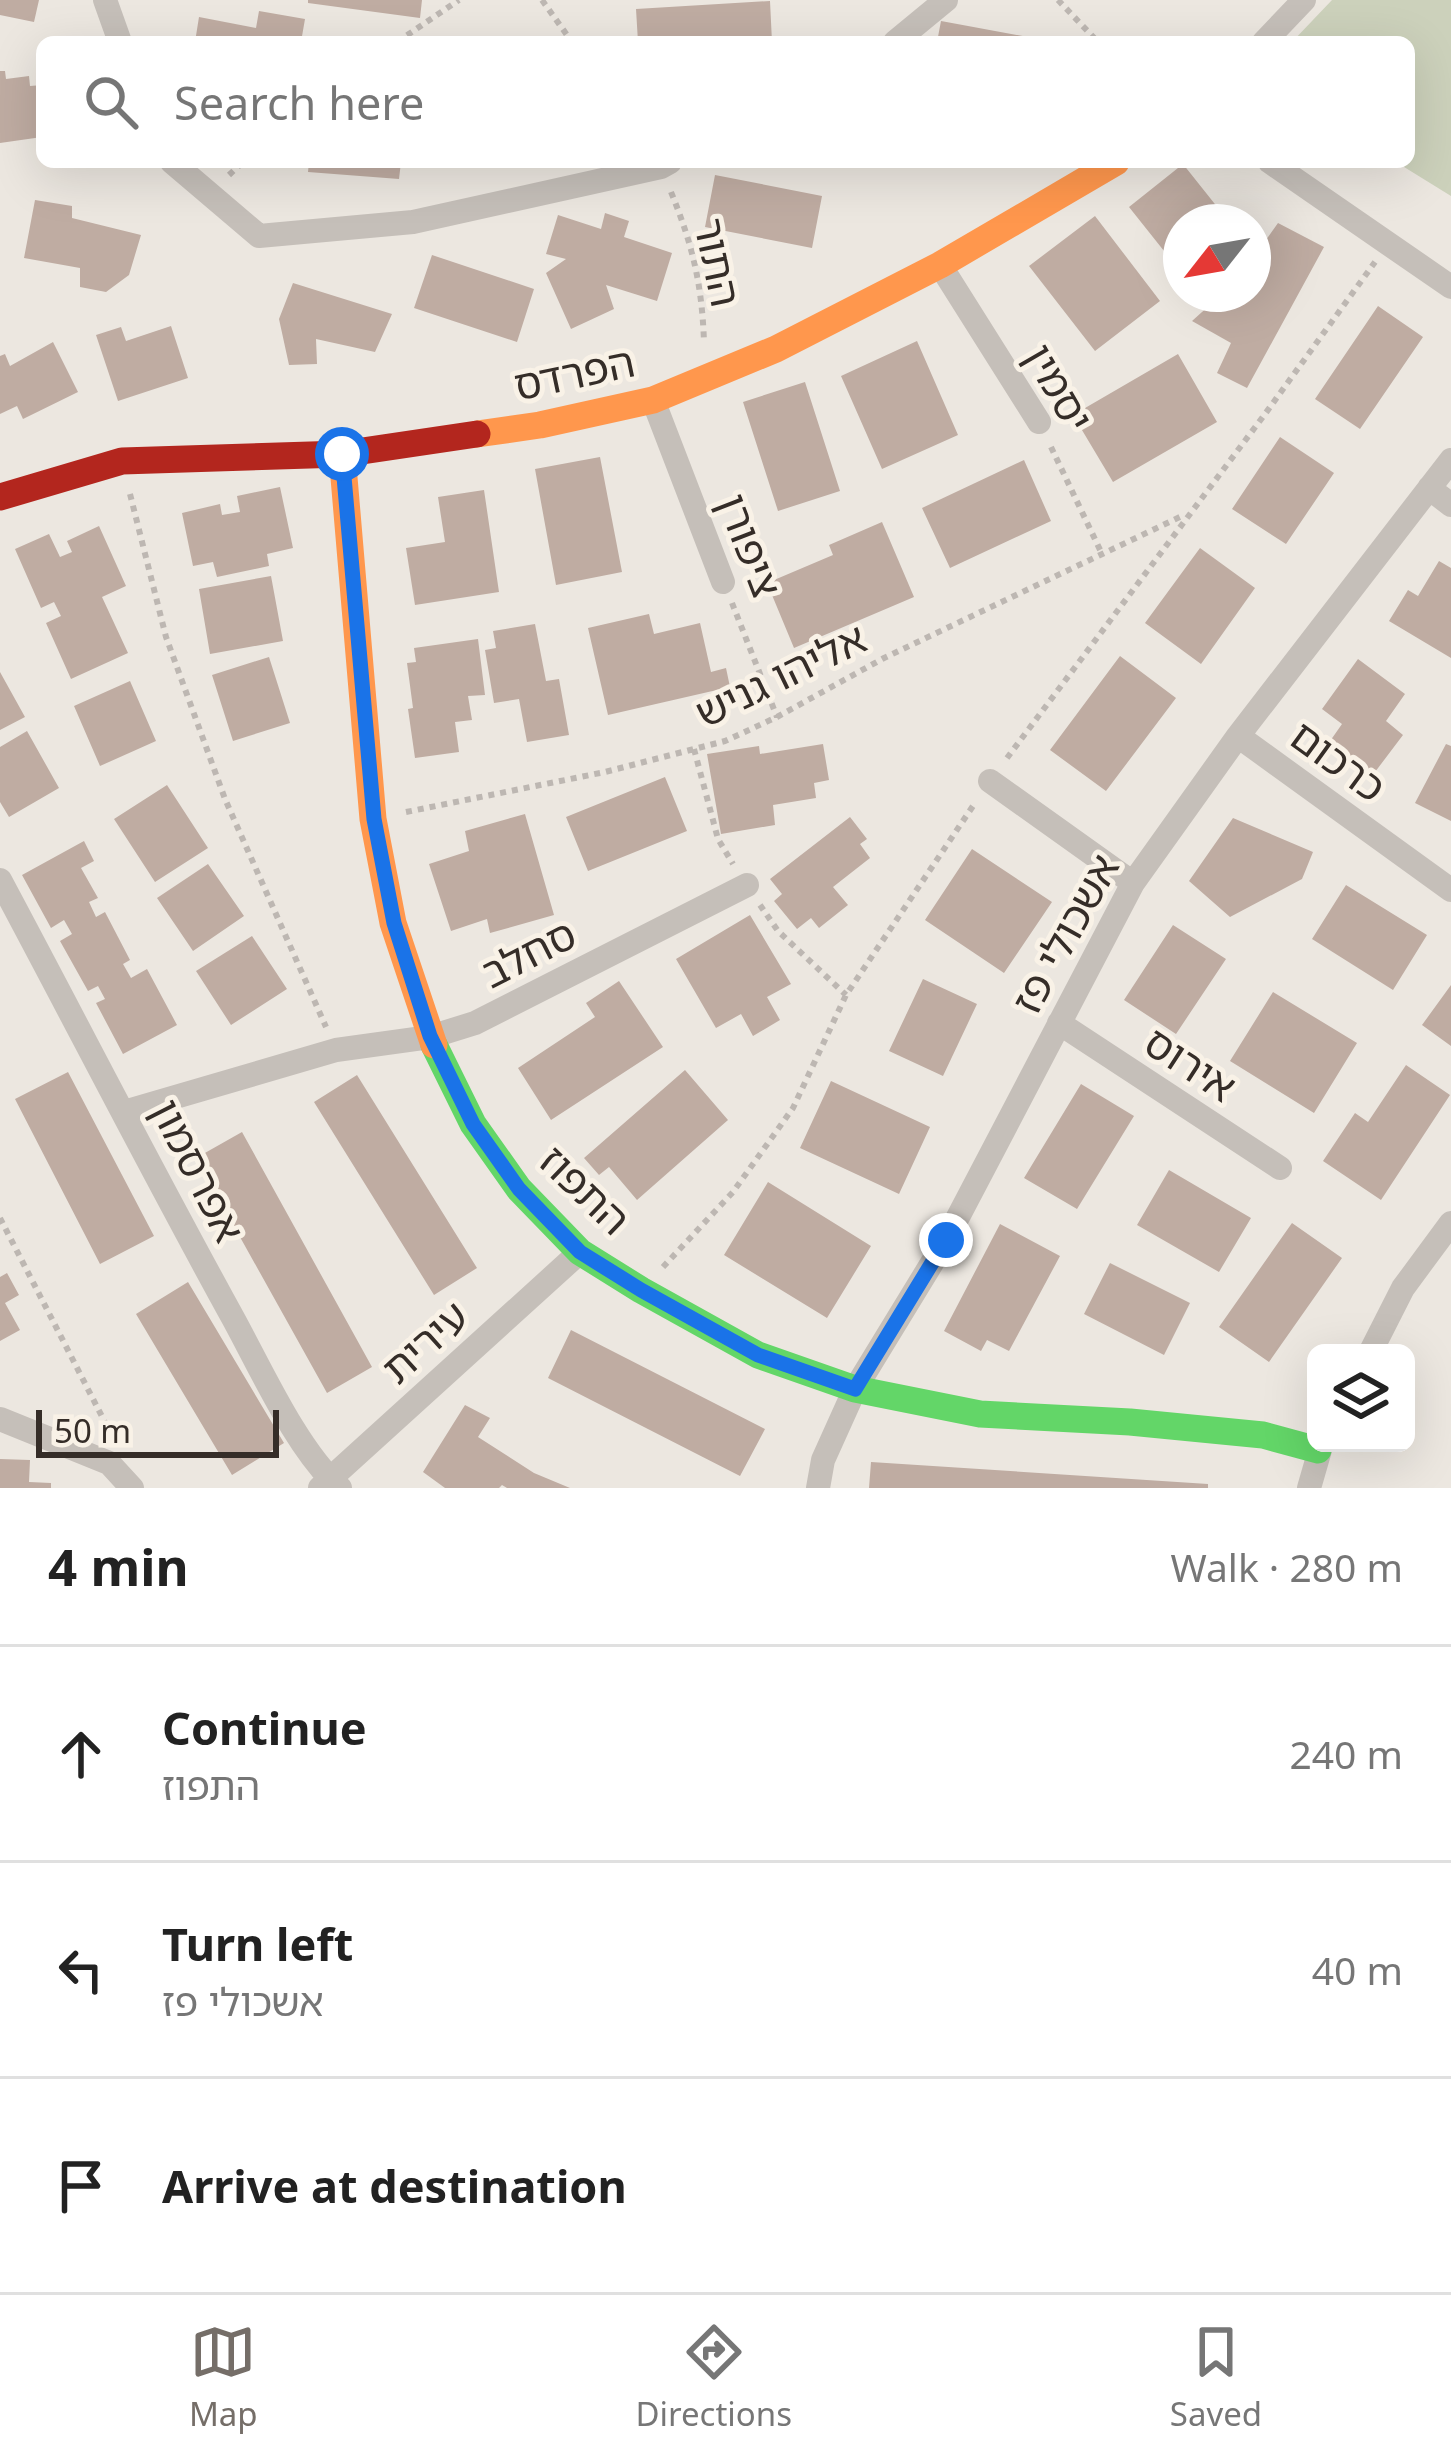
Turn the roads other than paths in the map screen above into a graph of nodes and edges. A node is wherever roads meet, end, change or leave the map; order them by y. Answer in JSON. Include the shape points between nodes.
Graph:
{"nodes":[{"id":1,"x":105,"y":0,"type":"edge"},
{"id":2,"x":946,"y":0,"type":"edge"},
{"id":3,"x":1304,"y":0,"type":"edge"},
{"id":4,"x":118,"y":36,"type":"edge"},
{"id":5,"x":902,"y":36,"type":"edge"},
{"id":6,"x":1270,"y":36,"type":"edge"},
{"id":7,"x":179,"y":168,"type":"edge"},
{"id":8,"x":648,"y":168,"type":"edge"},
{"id":9,"x":1105,"y":168,"type":"edge"},
{"id":10,"x":1279,"y":168,"type":"edge"},
{"id":11,"x":940,"y":266,"type":"junction"},
{"id":12,"x":1451,"y":287,"type":"edge"},
{"id":13,"x":653,"y":400,"type":"junction"},
{"id":14,"x":1039,"y":422,"type":"road end"},
{"id":15,"x":342,"y":454,"type":"junction"},
{"id":16,"x":1451,"y":460,"type":"edge"},
{"id":17,"x":1429,"y":488,"type":"junction"},
{"id":18,"x":0,"y":496,"type":"edge"},
{"id":19,"x":1451,"y":505,"type":"edge"},
{"id":20,"x":723,"y":581,"type":"road end"},
{"id":21,"x":1238,"y":736,"type":"junction"},
{"id":22,"x":990,"y":781,"type":"dead end"},
{"id":23,"x":0,"y":880,"type":"edge"},
{"id":24,"x":1133,"y":883,"type":"junction"},
{"id":25,"x":747,"y":885,"type":"dead end"},
{"id":26,"x":1451,"y":890,"type":"edge"},
{"id":27,"x":1059,"y":1022,"type":"junction"},
{"id":28,"x":430,"y":1036,"type":"junction"},
{"id":29,"x":124,"y":1112,"type":"junction"},
{"id":30,"x":1280,"y":1168,"type":"dead end"},
{"id":31,"x":1451,"y":1223,"type":"edge"},
{"id":32,"x":580,"y":1252,"type":"junction"},
{"id":33,"x":1375,"y":1344,"type":"edge"},
{"id":34,"x":855,"y":1389,"type":"junction"},
{"id":35,"x":0,"y":1419,"type":"edge"},
{"id":36,"x":1307,"y":1444,"type":"edge"},
{"id":37,"x":1319,"y":1452,"type":"edge"},
{"id":38,"x":113,"y":1455,"type":"junction"},
{"id":39,"x":330,"y":1485,"type":"edge"},
{"id":40,"x":98,"y":1488,"type":"edge"},
{"id":41,"x":132,"y":1488,"type":"edge"},
{"id":42,"x":818,"y":1488,"type":"edge"},
{"id":43,"x":1309,"y":1488,"type":"edge"}],
"edges":[{"from":1,"to":4,"type":"street"},
{"from":2,"to":5,"type":"street"},
{"from":3,"to":6,"type":"street"},
{"from":7,"to":8,"type":"street","via":[[259,236],[413,222]]},
{"from":9,"to":11,"type":"street","name":"הפרדס"},
{"from":10,"to":12,"type":"street"},
{"from":11,"to":13,"type":"street","name":"הפרדס","via":[[776,350]]},
{"from":11,"to":14,"type":"street","name":"יסמין"},
{"from":13,"to":15,"type":"street","name":"הפרדס"},
{"from":13,"to":20,"type":"street","name":"ציפורן"},
{"from":15,"to":18,"type":"street","name":"הפרדס","via":[[122,461]]},
{"from":15,"to":28,"type":"street","name":"התפוז","via":[[374,819],[394,923]]},
{"from":16,"to":17,"type":"street","name":"אשכולי פז"},
{"from":17,"to":19,"type":"street"},
{"from":17,"to":21,"type":"street","name":"אשכולי פז"},
{"from":21,"to":24,"type":"street","name":"אשכולי פז"},
{"from":21,"to":26,"type":"street","name":"כרכום"},
{"from":22,"to":24,"type":"street"},
{"from":23,"to":29,"type":"street","name":"אפרסמון"},
{"from":24,"to":27,"type":"street","name":"אשכולי פז"},
{"from":25,"to":28,"type":"street","name":"סחלב","via":[[475,1023]]},
{"from":27,"to":30,"type":"street","name":"אירוס"},
{"from":27,"to":34,"type":"street","name":"אשכולי פז","via":[[946,1240]]},
{"from":28,"to":29,"type":"street","name":"סחלב","via":[[336,1050]]},
{"from":28,"to":32,"type":"street","name":"התפוז","via":[[473,1124],[519,1189]]},
{"from":29,"to":39,"type":"street","name":"אפרסמון"},
{"from":31,"to":33,"type":"street"},
{"from":32,"to":34,"type":"street","name":"התפוז","via":[[758,1355]]},
{"from":32,"to":39,"type":"street","name":"עירית"},
{"from":34,"to":36,"type":"street","name":"התפוז","via":[[980,1414]]},
{"from":34,"to":42,"type":"street","name":"אשכולי פז"},
{"from":35,"to":38,"type":"street"},
{"from":37,"to":43,"type":"street"},
{"from":38,"to":40,"type":"street"},
{"from":38,"to":41,"type":"street"}]}
